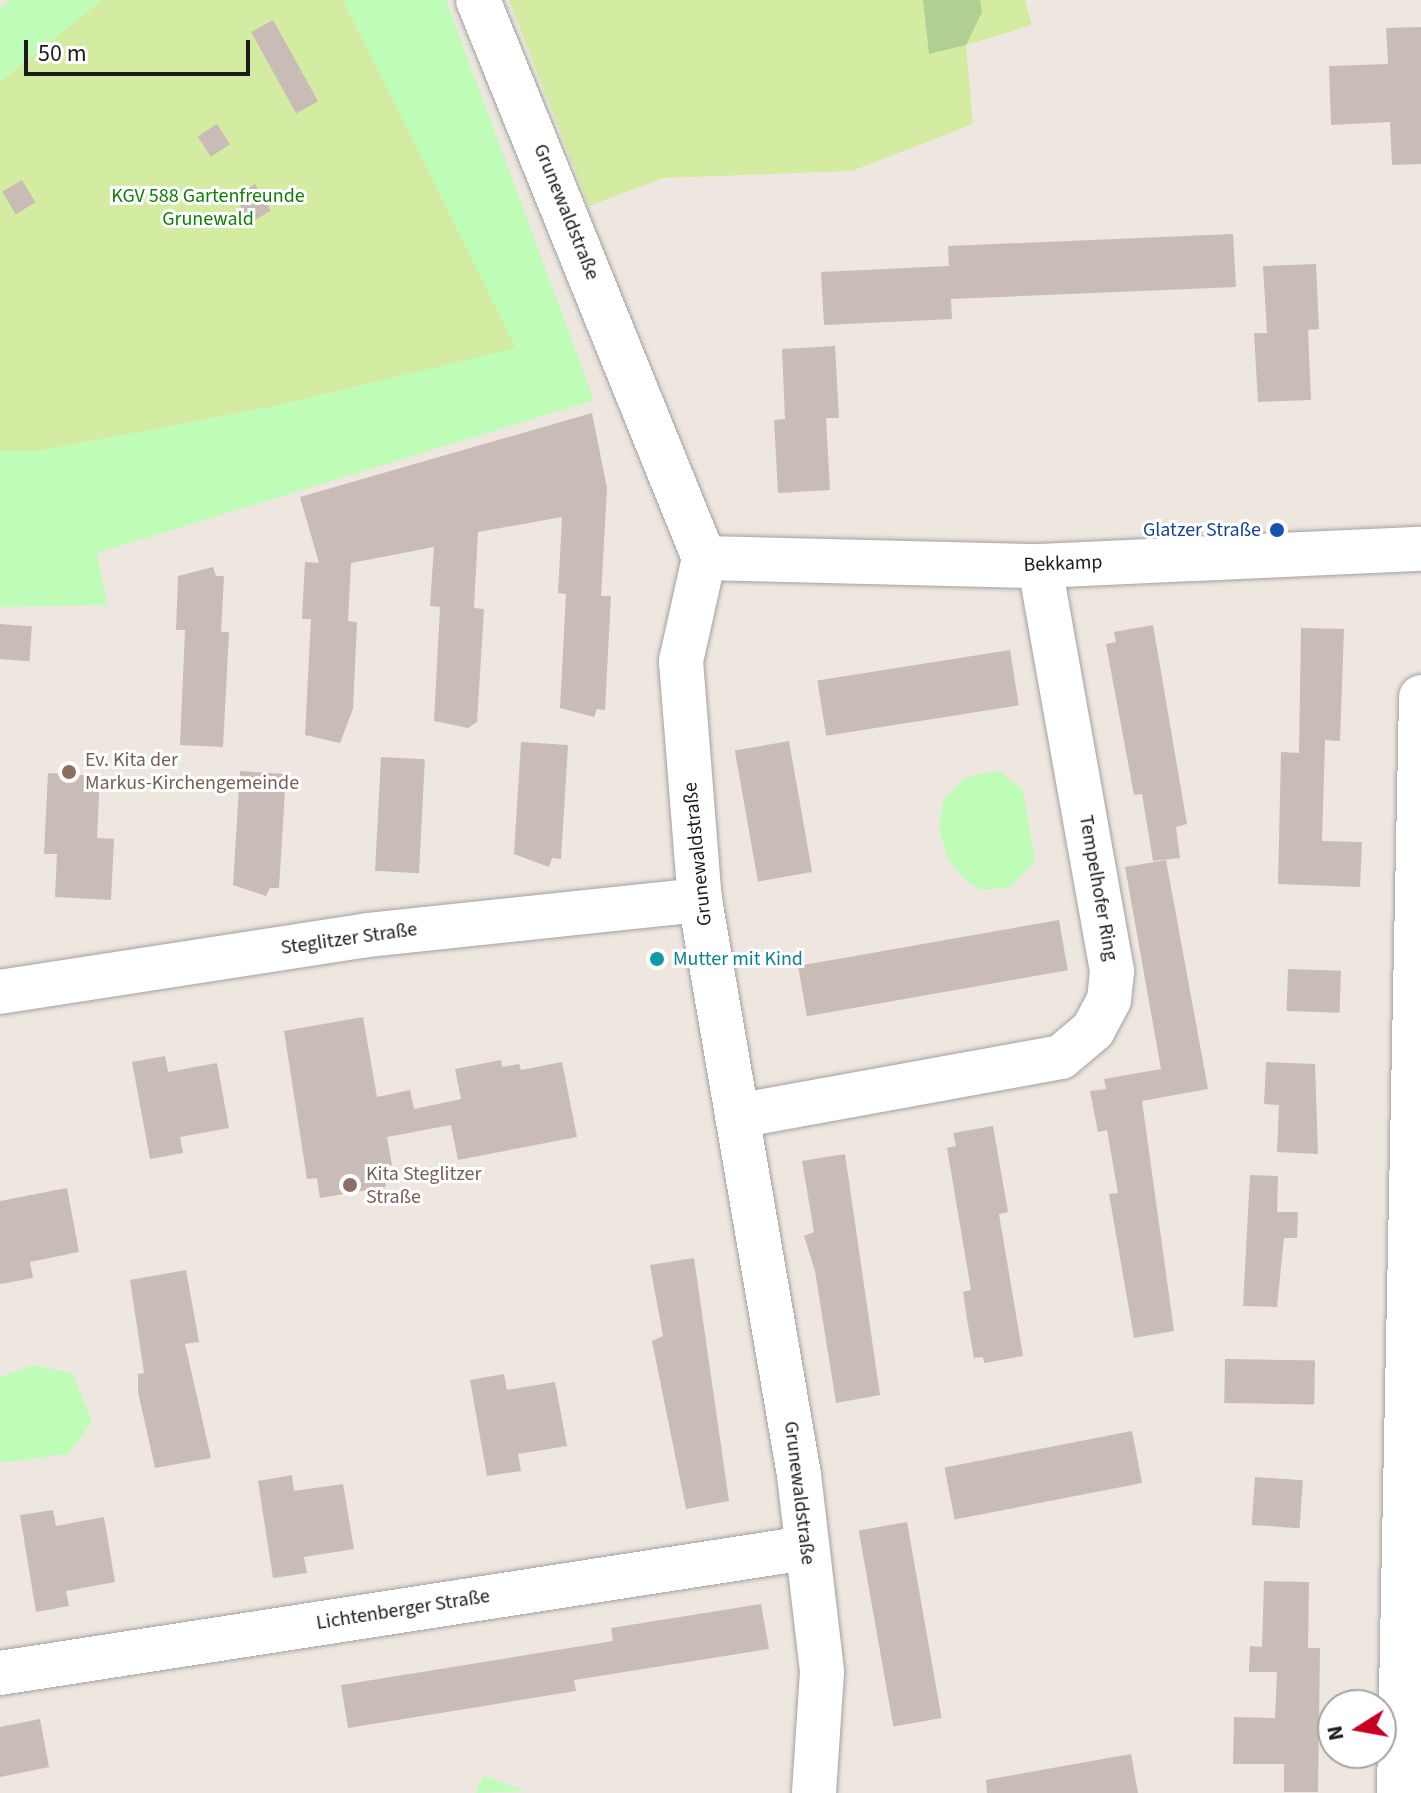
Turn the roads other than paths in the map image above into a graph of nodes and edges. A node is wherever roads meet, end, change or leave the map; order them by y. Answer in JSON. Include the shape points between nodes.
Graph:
{"nodes":[{"id":1,"x":478,"y":0,"type":"edge"},
{"id":2,"x":1421,"y":549,"type":"edge"},
{"id":3,"x":704,"y":558,"type":"junction"},
{"id":4,"x":1040,"y":566,"type":"junction"},
{"id":5,"x":1421,"y":697,"type":"edge"},
{"id":6,"x":700,"y":900,"type":"junction"},
{"id":7,"x":0,"y":992,"type":"edge"},
{"id":8,"x":737,"y":1116,"type":"junction"},
{"id":9,"x":806,"y":1548,"type":"junction"},
{"id":10,"x":0,"y":1673,"type":"edge"},
{"id":11,"x":814,"y":1793,"type":"edge"},
{"id":12,"x":1399,"y":1793,"type":"edge"}],
"edges":[{"from":1,"to":3,"type":"street","name":"Grunewaldstraße"},
{"from":2,"to":4,"type":"street","name":"Bekkamp"},
{"from":3,"to":4,"type":"street","name":"Bekkamp"},
{"from":3,"to":6,"type":"street","name":"Grunewaldstraße","via":[[681,661]]},
{"from":4,"to":8,"type":"street","name":"Tempelhofer Ring","via":[[1112,971],[1109,1000],[1093,1030],[1061,1057]]},
{"from":5,"to":12,"type":"street"},
{"from":6,"to":7,"type":"street","name":"Steglitzer Straße","via":[[367,935]]},
{"from":6,"to":8,"type":"street","name":"Grunewaldstraße"},
{"from":8,"to":9,"type":"street","name":"Grunewaldstraße","via":[[799,1475]]},
{"from":9,"to":10,"type":"street","name":"Lichtenberger Straße"},
{"from":9,"to":11,"type":"street","name":"Grunewaldstraße","via":[[822,1672]]}]}
